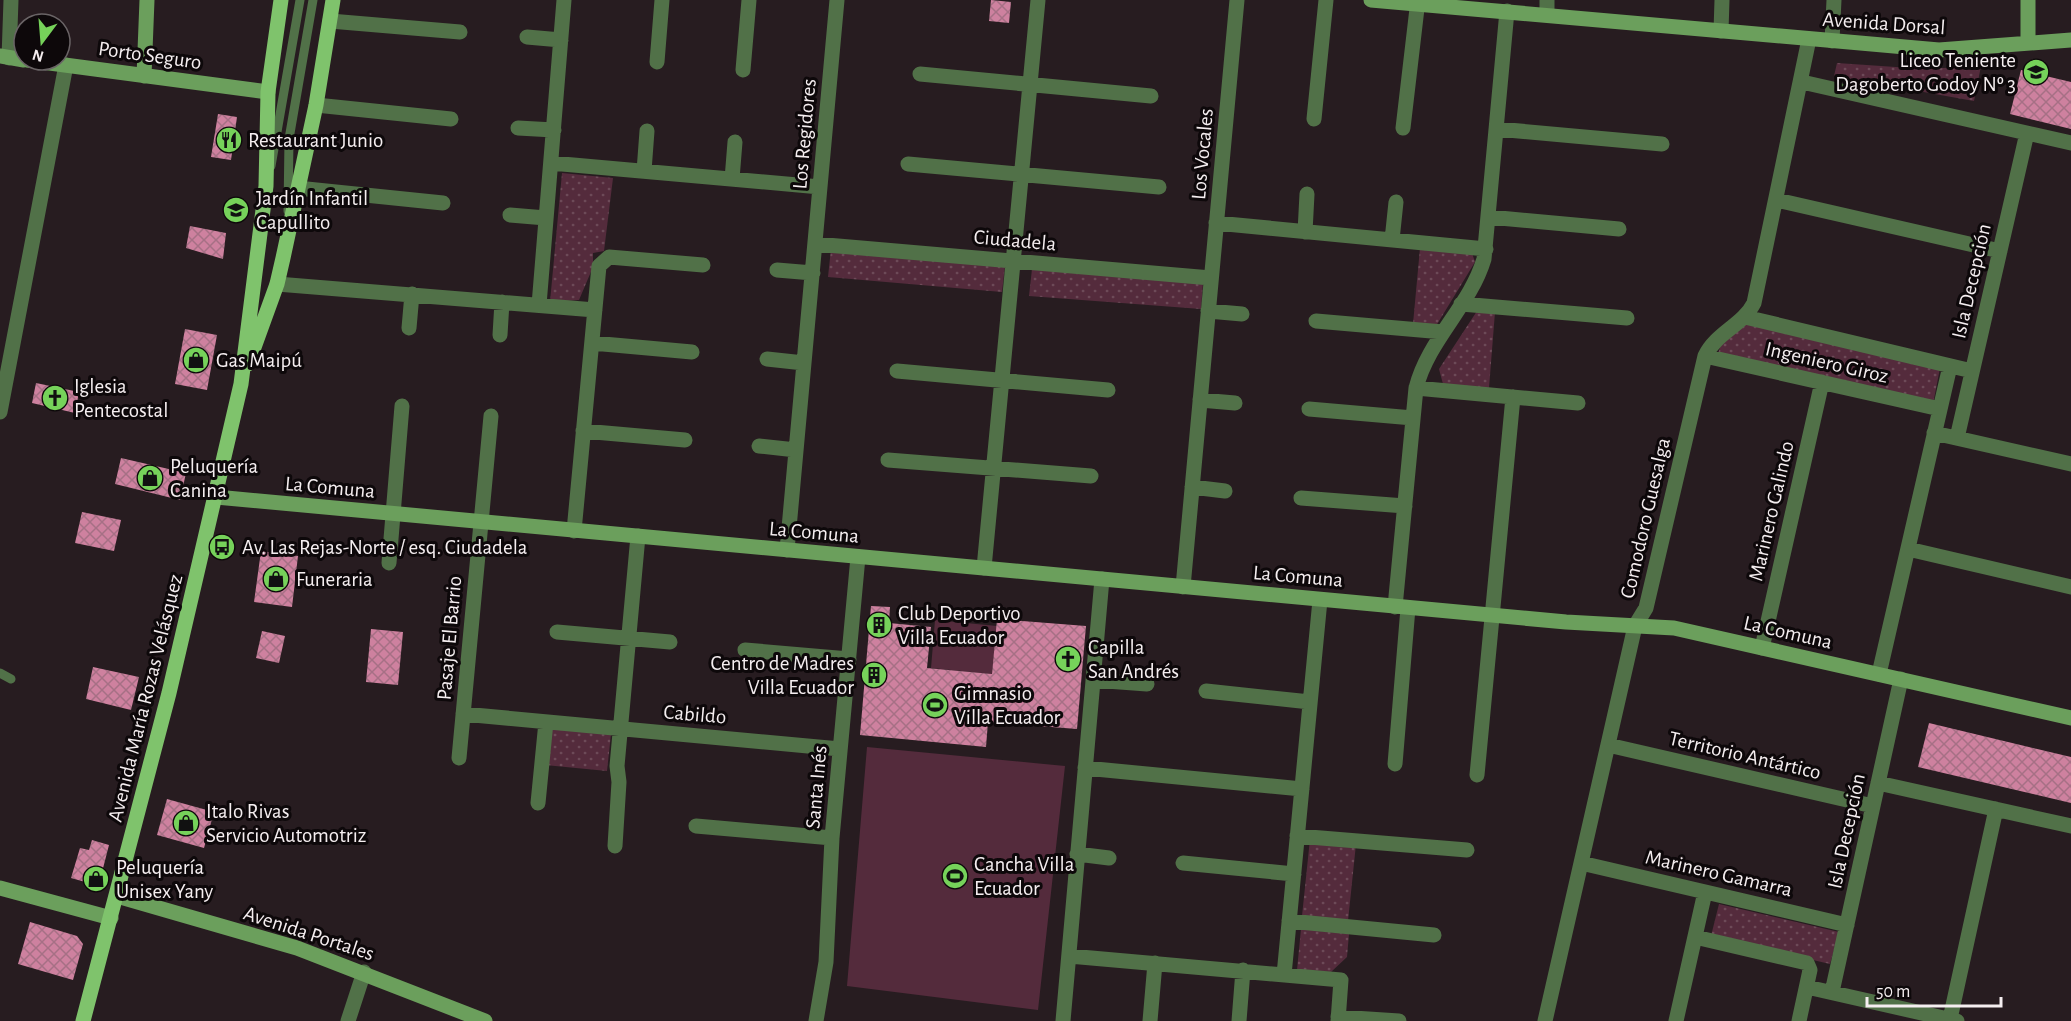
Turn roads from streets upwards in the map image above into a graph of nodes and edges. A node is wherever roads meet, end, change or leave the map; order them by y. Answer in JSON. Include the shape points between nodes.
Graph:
{"nodes":[{"id":1,"x":147,"y":0,"type":"edge"},
{"id":2,"x":281,"y":0,"type":"edge"},
{"id":3,"x":333,"y":0,"type":"edge"},
{"id":4,"x":564,"y":0,"type":"edge"},
{"id":5,"x":662,"y":0,"type":"edge"},
{"id":6,"x":749,"y":0,"type":"edge"},
{"id":7,"x":837,"y":0,"type":"edge"},
{"id":8,"x":1038,"y":0,"type":"edge"},
{"id":9,"x":1237,"y":0,"type":"edge"},
{"id":10,"x":1326,"y":0,"type":"edge"},
{"id":11,"x":1371,"y":0,"type":"edge"},
{"id":12,"x":1722,"y":0,"type":"edge"},
{"id":13,"x":1834,"y":0,"type":"edge"},
{"id":14,"x":2028,"y":0,"type":"edge"},
{"id":15,"x":1418,"y":1,"type":"edge"},
{"id":16,"x":1547,"y":7,"type":"edge"},
{"id":17,"x":1507,"y":10,"type":"junction"},
{"id":18,"x":330,"y":21,"type":"junction"},
{"id":19,"x":1721,"y":31,"type":"junction"},
{"id":20,"x":460,"y":32,"type":"dead end"},
{"id":21,"x":526,"y":37,"type":"dead end"},
{"id":22,"x":1809,"y":39,"type":"junction"},
{"id":23,"x":561,"y":40,"type":"junction"},
{"id":24,"x":2071,"y":40,"type":"edge"},
{"id":25,"x":1832,"y":41,"type":"junction"},
{"id":26,"x":2028,"y":42,"type":"junction"},
{"id":27,"x":657,"y":62,"type":"dead end"},
{"id":28,"x":72,"y":66,"type":"edge"},
{"id":29,"x":743,"y":70,"type":"dead end"},
{"id":30,"x":65,"y":72,"type":"edge"},
{"id":31,"x":920,"y":74,"type":"dead end"},
{"id":32,"x":144,"y":76,"type":"junction"},
{"id":33,"x":1802,"y":82,"type":"junction"},
{"id":34,"x":1030,"y":85,"type":"junction"},
{"id":35,"x":268,"y":92,"type":"junction"},
{"id":36,"x":1151,"y":96,"type":"dead end"},
{"id":37,"x":316,"y":105,"type":"junction"},
{"id":38,"x":451,"y":119,"type":"dead end"},
{"id":39,"x":1314,"y":119,"type":"dead end"},
{"id":40,"x":518,"y":128,"type":"dead end"},
{"id":41,"x":1403,"y":128,"type":"dead end"},
{"id":42,"x":1497,"y":129,"type":"junction"},
{"id":43,"x":554,"y":130,"type":"junction"},
{"id":44,"x":647,"y":131,"type":"dead end"},
{"id":45,"x":2027,"y":133,"type":"junction"},
{"id":46,"x":735,"y":142,"type":"dead end"},
{"id":47,"x":2071,"y":143,"type":"edge"},
{"id":48,"x":1662,"y":144,"type":"dead end"},
{"id":49,"x":551,"y":163,"type":"junction"},
{"id":50,"x":908,"y":164,"type":"dead end"},
{"id":51,"x":644,"y":171,"type":"junction"},
{"id":52,"x":1021,"y":175,"type":"junction"},
{"id":53,"x":732,"y":179,"type":"junction"},
{"id":54,"x":820,"y":187,"type":"junction"},
{"id":55,"x":1159,"y":187,"type":"dead end"},
{"id":56,"x":297,"y":188,"type":"junction"},
{"id":57,"x":1308,"y":194,"type":"dead end"},
{"id":58,"x":1777,"y":200,"type":"junction"},
{"id":59,"x":443,"y":202,"type":"dead end"},
{"id":60,"x":1396,"y":202,"type":"dead end"},
{"id":61,"x":510,"y":215,"type":"dead end"},
{"id":62,"x":1488,"y":217,"type":"junction"},
{"id":63,"x":546,"y":218,"type":"junction"},
{"id":64,"x":1216,"y":223,"type":"junction"},
{"id":65,"x":1619,"y":230,"type":"dead end"},
{"id":66,"x":1305,"y":232,"type":"junction"},
{"id":67,"x":1392,"y":240,"type":"junction"},
{"id":68,"x":815,"y":244,"type":"junction"},
{"id":69,"x":1486,"y":249,"type":"junction"},
{"id":70,"x":2000,"y":251,"type":"junction"},
{"id":71,"x":1013,"y":261,"type":"junction"},
{"id":72,"x":703,"y":265,"type":"dead end"},
{"id":73,"x":777,"y":270,"type":"dead end"},
{"id":74,"x":813,"y":273,"type":"junction"},
{"id":75,"x":1211,"y":278,"type":"junction"},
{"id":76,"x":277,"y":284,"type":"junction"},
{"id":77,"x":412,"y":294,"type":"junction"},
{"id":78,"x":502,"y":302,"type":"junction"},
{"id":79,"x":1461,"y":304,"type":"junction"},
{"id":80,"x":539,"y":305,"type":"junction"},
{"id":81,"x":595,"y":310,"type":"junction"},
{"id":82,"x":1208,"y":311,"type":"junction"},
{"id":83,"x":1242,"y":314,"type":"dead end"},
{"id":84,"x":1745,"y":316,"type":"junction"},
{"id":85,"x":1627,"y":318,"type":"dead end"},
{"id":86,"x":1316,"y":321,"type":"dead end"},
{"id":87,"x":409,"y":328,"type":"dead end"},
{"id":88,"x":1443,"y":332,"type":"junction"},
{"id":89,"x":500,"y":335,"type":"dead end"},
{"id":90,"x":592,"y":343,"type":"junction"},
{"id":91,"x":693,"y":352,"type":"dead end"},
{"id":92,"x":1705,"y":356,"type":"junction"},
{"id":93,"x":767,"y":359,"type":"dead end"},
{"id":94,"x":804,"y":363,"type":"junction"},
{"id":95,"x":1950,"y":366,"type":"junction"},
{"id":96,"x":897,"y":371,"type":"dead end"},
{"id":97,"x":1972,"y":371,"type":"junction"},
{"id":98,"x":1002,"y":380,"type":"junction"},
{"id":99,"x":1822,"y":382,"type":"junction"},
{"id":100,"x":241,"y":384,"type":"junction"},
{"id":101,"x":1416,"y":387,"type":"junction"},
{"id":102,"x":1108,"y":390,"type":"dead end"},
{"id":103,"x":1513,"y":396,"type":"junction"},
{"id":104,"x":1200,"y":400,"type":"junction"},
{"id":105,"x":1235,"y":403,"type":"dead end"},
{"id":106,"x":1578,"y":403,"type":"dead end"},
{"id":107,"x":402,"y":406,"type":"dead end"},
{"id":108,"x":1309,"y":409,"type":"dead end"},
{"id":109,"x":1940,"y":409,"type":"junction"},
{"id":110,"x":0,"y":412,"type":"edge"},
{"id":111,"x":491,"y":416,"type":"dead end"},
{"id":112,"x":1413,"y":418,"type":"junction"},
{"id":113,"x":583,"y":431,"type":"junction"},
{"id":114,"x":1934,"y":433,"type":"junction"},
{"id":115,"x":1957,"y":438,"type":"junction"},
{"id":116,"x":685,"y":440,"type":"dead end"},
{"id":117,"x":759,"y":446,"type":"dead end"},
{"id":118,"x":796,"y":450,"type":"junction"},
{"id":119,"x":888,"y":460,"type":"dead end"},
{"id":120,"x":2071,"y":464,"type":"edge"},
{"id":121,"x":993,"y":469,"type":"junction"},
{"id":122,"x":1091,"y":476,"type":"dead end"},
{"id":123,"x":1192,"y":487,"type":"junction"},
{"id":124,"x":1225,"y":491,"type":"dead end"},
{"id":125,"x":216,"y":498,"type":"junction"},
{"id":126,"x":1301,"y":498,"type":"dead end"},
{"id":127,"x":1404,"y":506,"type":"junction"},
{"id":128,"x":393,"y":514,"type":"junction"},
{"id":129,"x":481,"y":522,"type":"junction"},
{"id":130,"x":574,"y":531,"type":"junction"},
{"id":131,"x":638,"y":536,"type":"junction"},
{"id":132,"x":1908,"y":549,"type":"junction"},
{"id":133,"x":787,"y":550,"type":"junction"},
{"id":134,"x":858,"y":557,"type":"junction"},
{"id":135,"x":388,"y":563,"type":"dead end"},
{"id":136,"x":984,"y":568,"type":"junction"},
{"id":137,"x":1102,"y":579,"type":"junction"},
{"id":138,"x":1183,"y":587,"type":"junction"},
{"id":139,"x":2071,"y":587,"type":"edge"},
{"id":140,"x":1320,"y":600,"type":"junction"},
{"id":141,"x":1402,"y":607,"type":"junction"},
{"id":142,"x":1491,"y":616,"type":"junction"},
{"id":143,"x":1635,"y":627,"type":"junction"},
{"id":144,"x":556,"y":632,"type":"dead end"},
{"id":145,"x":628,"y":638,"type":"junction"},
{"id":146,"x":670,"y":642,"type":"dead end"},
{"id":147,"x":1762,"y":648,"type":"junction"},
{"id":148,"x":745,"y":650,"type":"dead end"},
{"id":149,"x":849,"y":659,"type":"junction"},
{"id":150,"x":1879,"y":674,"type":"junction"},
{"id":151,"x":1901,"y":679,"type":"junction"},
{"id":152,"x":1093,"y":680,"type":"junction"},
{"id":153,"x":1147,"y":684,"type":"dead end"},
{"id":154,"x":1206,"y":691,"type":"dead end"},
{"id":155,"x":1310,"y":702,"type":"junction"},
{"id":156,"x":463,"y":714,"type":"junction"},
{"id":157,"x":2071,"y":718,"type":"edge"},
{"id":158,"x":546,"y":722,"type":"junction"},
{"id":159,"x":620,"y":729,"type":"junction"},
{"id":160,"x":1608,"y":745,"type":"junction"},
{"id":161,"x":840,"y":749,"type":"junction"},
{"id":162,"x":459,"y":758,"type":"dead end"},
{"id":163,"x":1395,"y":764,"type":"dead end"},
{"id":164,"x":1085,"y":768,"type":"junction"},
{"id":165,"x":1477,"y":775,"type":"dead end"},
{"id":166,"x":1878,"y":783,"type":"junction"},
{"id":167,"x":1302,"y":789,"type":"junction"},
{"id":168,"x":538,"y":803,"type":"dead end"},
{"id":169,"x":1873,"y":806,"type":"junction"},
{"id":170,"x":1996,"y":809,"type":"junction"},
{"id":171,"x":696,"y":826,"type":"dead end"},
{"id":172,"x":2071,"y":826,"type":"edge"},
{"id":173,"x":1297,"y":836,"type":"junction"},
{"id":174,"x":832,"y":838,"type":"junction"},
{"id":175,"x":615,"y":846,"type":"dead end"},
{"id":176,"x":1467,"y":850,"type":"dead end"},
{"id":177,"x":1077,"y":854,"type":"junction"},
{"id":178,"x":1109,"y":858,"type":"dead end"},
{"id":179,"x":1183,"y":863,"type":"dead end"},
{"id":180,"x":1581,"y":863,"type":"junction"},
{"id":181,"x":1294,"y":874,"type":"junction"},
{"id":182,"x":0,"y":888,"type":"edge"},
{"id":183,"x":1705,"y":892,"type":"junction"},
{"id":184,"x":117,"y":896,"type":"junction"},
{"id":185,"x":111,"y":918,"type":"junction"},
{"id":186,"x":1289,"y":921,"type":"junction"},
{"id":187,"x":1847,"y":925,"type":"junction"},
{"id":188,"x":1434,"y":935,"type":"dead end"},
{"id":189,"x":1695,"y":937,"type":"junction"},
{"id":190,"x":1069,"y":956,"type":"junction"},
{"id":191,"x":1155,"y":963,"type":"junction"},
{"id":192,"x":1243,"y":970,"type":"junction"},
{"id":193,"x":364,"y":972,"type":"junction"},
{"id":194,"x":1284,"y":975,"type":"junction"},
{"id":195,"x":1807,"y":987,"type":"junction"},
{"id":196,"x":1832,"y":992,"type":"junction"},
{"id":197,"x":1338,"y":1019,"type":"edge"},
{"id":198,"x":1953,"y":1020,"type":"edge"},
{"id":199,"x":83,"y":1021,"type":"edge"},
{"id":200,"x":348,"y":1021,"type":"edge"},
{"id":201,"x":485,"y":1021,"type":"edge"},
{"id":202,"x":816,"y":1021,"type":"edge"},
{"id":203,"x":1063,"y":1021,"type":"edge"},
{"id":204,"x":1150,"y":1021,"type":"edge"},
{"id":205,"x":1239,"y":1021,"type":"edge"},
{"id":206,"x":1399,"y":1021,"type":"edge"},
{"id":207,"x":1545,"y":1021,"type":"edge"},
{"id":208,"x":1676,"y":1021,"type":"edge"},
{"id":209,"x":1799,"y":1021,"type":"edge"}],
"edges":[{"from":1,"to":32,"type":"street"},
{"from":2,"to":35,"type":"main road","name":"Avenida María Rozas Velásquez"},
{"from":3,"to":18,"type":"main road","name":"Avenida María Rozas Velásquez"},
{"from":4,"to":23,"type":"street"},
{"from":5,"to":27,"type":"street"},
{"from":6,"to":29,"type":"street"},
{"from":7,"to":54,"type":"street","name":"Los Regidores"},
{"from":8,"to":34,"type":"street"},
{"from":9,"to":64,"type":"street","name":"Los Vocales"},
{"from":10,"to":39,"type":"street"},
{"from":11,"to":15,"type":"street","name":"Avenida Dorsal"},
{"from":12,"to":19,"type":"street"},
{"from":13,"to":25,"type":"street"},
{"from":14,"to":26,"type":"street"},
{"from":15,"to":17,"type":"street","name":"Avenida Dorsal"},
{"from":15,"to":41,"type":"street"},
{"from":16,"to":17,"type":"street","name":"Avenida Dorsal"},
{"from":16,"to":19,"type":"street","name":"Avenida Dorsal"},
{"from":17,"to":42,"type":"street"},
{"from":18,"to":20,"type":"street"},
{"from":18,"to":37,"type":"main road","name":"Avenida María Rozas Velásquez"},
{"from":19,"to":22,"type":"street","name":"Avenida Dorsal"},
{"from":21,"to":23,"type":"street"},
{"from":22,"to":25,"type":"street","name":"Avenida Dorsal"},
{"from":22,"to":33,"type":"street","name":"Comodoro Guesalga"},
{"from":23,"to":43,"type":"street"},
{"from":24,"to":26,"type":"street","name":"Avenida Dorsal"},
{"from":25,"to":26,"type":"street","name":"Avenida Dorsal","via":[[1939,50]]},
{"from":28,"to":32,"type":"street","name":"Porto Seguro"},
{"from":30,"to":110,"type":"street"},
{"from":31,"to":34,"type":"street"},
{"from":32,"to":35,"type":"street","name":"Porto Seguro"},
{"from":33,"to":45,"type":"street"},
{"from":33,"to":58,"type":"street","name":"Comodoro Guesalga"},
{"from":34,"to":36,"type":"street"},
{"from":34,"to":52,"type":"street"},
{"from":35,"to":100,"type":"main road","name":"Avenida María Rozas Velásquez","via":[[266,186]]},
{"from":37,"to":38,"type":"street"},
{"from":37,"to":56,"type":"main road","name":"Avenida María Rozas Velásquez"},
{"from":40,"to":43,"type":"street"},
{"from":42,"to":48,"type":"street"},
{"from":42,"to":62,"type":"street"},
{"from":43,"to":49,"type":"street"},
{"from":44,"to":51,"type":"street"},
{"from":45,"to":47,"type":"street"},
{"from":45,"to":70,"type":"street","name":"Isla Decepción"},
{"from":46,"to":53,"type":"street"},
{"from":49,"to":51,"type":"street"},
{"from":49,"to":63,"type":"street"},
{"from":50,"to":52,"type":"street"},
{"from":51,"to":53,"type":"street"},
{"from":52,"to":55,"type":"street"},
{"from":52,"to":71,"type":"street"},
{"from":53,"to":54,"type":"street"},
{"from":54,"to":68,"type":"street","name":"Los Regidores"},
{"from":56,"to":59,"type":"street"},
{"from":56,"to":76,"type":"main road","name":"Avenida María Rozas Velásquez"},
{"from":57,"to":66,"type":"street"},
{"from":58,"to":70,"type":"street"},
{"from":58,"to":84,"type":"street","name":"Comodoro Guesalga","via":[[1756,297]]},
{"from":60,"to":67,"type":"street"},
{"from":61,"to":63,"type":"street"},
{"from":62,"to":65,"type":"street"},
{"from":62,"to":69,"type":"street"},
{"from":63,"to":80,"type":"street"},
{"from":64,"to":66,"type":"street"},
{"from":64,"to":75,"type":"street","name":"Los Vocales"},
{"from":66,"to":67,"type":"street"},
{"from":67,"to":69,"type":"street"},
{"from":68,"to":71,"type":"street","name":"Ciudadela"},
{"from":68,"to":74,"type":"street","name":"Los Regidores"},
{"from":69,"to":79,"type":"street","via":[[1481,269]]},
{"from":70,"to":97,"type":"street","name":"Isla Decepción"},
{"from":71,"to":75,"type":"street","name":"Ciudadela"},
{"from":71,"to":98,"type":"street"},
{"from":72,"to":81,"type":"street","via":[[609,257],[599,266]]},
{"from":73,"to":74,"type":"street"},
{"from":74,"to":94,"type":"street","name":"Los Regidores"},
{"from":75,"to":82,"type":"street","name":"Los Vocales"},
{"from":76,"to":77,"type":"street"},
{"from":76,"to":100,"type":"main road","name":"Avenida María Rozas Velásquez"},
{"from":77,"to":78,"type":"street"},
{"from":77,"to":87,"type":"street"},
{"from":78,"to":80,"type":"street"},
{"from":78,"to":89,"type":"street"},
{"from":79,"to":85,"type":"street"},
{"from":79,"to":88,"type":"street"},
{"from":80,"to":81,"type":"street"},
{"from":81,"to":90,"type":"street"},
{"from":82,"to":83,"type":"street"},
{"from":82,"to":104,"type":"street","name":"Los Vocales"},
{"from":84,"to":92,"type":"street","name":"Comodoro Guesalga","via":[[1713,343]]},
{"from":84,"to":95,"type":"street","name":"Ingeniero Giroz"},
{"from":86,"to":88,"type":"street"},
{"from":88,"to":101,"type":"street"},
{"from":90,"to":91,"type":"street"},
{"from":90,"to":113,"type":"street"},
{"from":92,"to":99,"type":"street","name":"Ingeniero Giroz"},
{"from":92,"to":143,"type":"street","name":"Comodoro Guesalga","via":[[1646,608]]},
{"from":93,"to":94,"type":"street"},
{"from":94,"to":118,"type":"street","name":"Los Regidores"},
{"from":95,"to":97,"type":"street","name":"Ingeniero Giroz"},
{"from":95,"to":109,"type":"street","name":"Isla Decepción"},
{"from":96,"to":98,"type":"street"},
{"from":97,"to":115,"type":"street","name":"Isla Decepción"},
{"from":98,"to":102,"type":"street"},
{"from":98,"to":121,"type":"street"},
{"from":99,"to":109,"type":"street","name":"Ingeniero Giroz"},
{"from":99,"to":147,"type":"street","name":"Marinero Galindo"},
{"from":100,"to":125,"type":"main road","name":"Avenida María Rozas Velásquez"},
{"from":101,"to":103,"type":"street"},
{"from":101,"to":112,"type":"street"},
{"from":103,"to":106,"type":"street"},
{"from":103,"to":142,"type":"street"},
{"from":104,"to":105,"type":"street"},
{"from":104,"to":123,"type":"street","name":"Los Vocales"},
{"from":107,"to":128,"type":"street"},
{"from":108,"to":112,"type":"street"},
{"from":109,"to":114,"type":"street","name":"Isla Decepción"},
{"from":111,"to":129,"type":"street","name":"Pasaje El Barrio"},
{"from":112,"to":127,"type":"street"},
{"from":113,"to":116,"type":"street"},
{"from":113,"to":130,"type":"street"},
{"from":114,"to":115,"type":"street"},
{"from":114,"to":132,"type":"street","name":"Isla Decepción"},
{"from":115,"to":120,"type":"street"},
{"from":117,"to":118,"type":"street"},
{"from":118,"to":133,"type":"street","name":"Los Regidores"},
{"from":119,"to":121,"type":"street"},
{"from":121,"to":122,"type":"street"},
{"from":121,"to":136,"type":"street"},
{"from":123,"to":124,"type":"street"},
{"from":123,"to":138,"type":"street","name":"Los Vocales"},
{"from":125,"to":128,"type":"street","name":"La Comuna"},
{"from":125,"to":184,"type":"main road","name":"Avenida María Rozas Velásquez"},
{"from":126,"to":127,"type":"street"},
{"from":127,"to":141,"type":"street"},
{"from":128,"to":129,"type":"street","name":"La Comuna"},
{"from":128,"to":135,"type":"street"},
{"from":129,"to":130,"type":"street","name":"La Comuna"},
{"from":129,"to":156,"type":"street","name":"Pasaje El Barrio"},
{"from":130,"to":131,"type":"street","name":"La Comuna"},
{"from":131,"to":133,"type":"street","name":"La Comuna"},
{"from":131,"to":145,"type":"street"},
{"from":132,"to":139,"type":"street"},
{"from":132,"to":150,"type":"street","name":"Isla Decepción"},
{"from":133,"to":134,"type":"street","name":"La Comuna"},
{"from":134,"to":136,"type":"street","name":"La Comuna"},
{"from":134,"to":149,"type":"street","name":"Santa Inés"},
{"from":136,"to":137,"type":"street","name":"La Comuna"},
{"from":137,"to":138,"type":"street","name":"La Comuna"},
{"from":137,"to":152,"type":"street"},
{"from":138,"to":140,"type":"street","name":"La Comuna"},
{"from":140,"to":141,"type":"street","name":"La Comuna"},
{"from":140,"to":155,"type":"street"},
{"from":141,"to":142,"type":"street","name":"La Comuna"},
{"from":141,"to":163,"type":"street"},
{"from":142,"to":143,"type":"street","name":"La Comuna"},
{"from":142,"to":165,"type":"street"},
{"from":143,"to":147,"type":"street","name":"La Comuna","via":[[1674,628]]},
{"from":143,"to":160,"type":"street","name":"Comodoro Guesalga"},
{"from":144,"to":145,"type":"street"},
{"from":145,"to":146,"type":"street"},
{"from":145,"to":159,"type":"street"},
{"from":147,"to":150,"type":"street","name":"La Comuna"},
{"from":148,"to":149,"type":"street"},
{"from":149,"to":161,"type":"street","name":"Santa Inés"},
{"from":150,"to":151,"type":"street","name":"La Comuna"},
{"from":151,"to":157,"type":"street","name":"La Comuna"},
{"from":151,"to":166,"type":"street","name":"Isla Decepción"},
{"from":152,"to":153,"type":"street"},
{"from":152,"to":164,"type":"street"},
{"from":154,"to":155,"type":"street"},
{"from":155,"to":167,"type":"street"},
{"from":156,"to":158,"type":"street","name":"Cabildo"},
{"from":156,"to":162,"type":"street","name":"Pasaje El Barrio"},
{"from":158,"to":159,"type":"street","name":"Cabildo"},
{"from":158,"to":168,"type":"street"},
{"from":159,"to":161,"type":"street","name":"Cabildo"},
{"from":159,"to":175,"type":"street"},
{"from":160,"to":169,"type":"street","name":"Territorio Antártico"},
{"from":160,"to":180,"type":"street","name":"Comodoro Guesalga"},
{"from":161,"to":174,"type":"street","name":"Santa Inés"},
{"from":164,"to":167,"type":"street"},
{"from":164,"to":177,"type":"street"},
{"from":166,"to":169,"type":"street","name":"Isla Decepción"},
{"from":166,"to":170,"type":"street"},
{"from":167,"to":173,"type":"street"},
{"from":169,"to":187,"type":"street","name":"Isla Decepción"},
{"from":170,"to":172,"type":"street"},
{"from":170,"to":198,"type":"street"},
{"from":171,"to":174,"type":"street"},
{"from":173,"to":176,"type":"street"},
{"from":173,"to":181,"type":"street"},
{"from":174,"to":202,"type":"street","name":"Santa Inés","via":[[826,962]]},
{"from":177,"to":178,"type":"street"},
{"from":177,"to":190,"type":"street"},
{"from":179,"to":181,"type":"street"},
{"from":180,"to":183,"type":"street","name":"Marinero Gamarra"},
{"from":180,"to":207,"type":"street","name":"Comodoro Guesalga"},
{"from":181,"to":186,"type":"street"},
{"from":182,"to":185,"type":"street"},
{"from":183,"to":187,"type":"street","name":"Marinero Gamarra"},
{"from":183,"to":189,"type":"street"},
{"from":184,"to":185,"type":"main road","name":"Avenida María Rozas Velásquez"},
{"from":184,"to":193,"type":"street","name":"Avenida Portales","via":[[297,948]]},
{"from":185,"to":199,"type":"main road","name":"Avenida María Rozas Velásquez"},
{"from":186,"to":188,"type":"street"},
{"from":186,"to":194,"type":"street"},
{"from":187,"to":196,"type":"street","name":"Isla Decepción"},
{"from":189,"to":195,"type":"street","via":[[1809,965]]},
{"from":189,"to":208,"type":"street"},
{"from":190,"to":191,"type":"street"},
{"from":190,"to":203,"type":"street"},
{"from":191,"to":192,"type":"street"},
{"from":191,"to":204,"type":"street"},
{"from":192,"to":194,"type":"street"},
{"from":192,"to":205,"type":"street"},
{"from":193,"to":200,"type":"street"},
{"from":193,"to":201,"type":"street","name":"Avenida Portales"},
{"from":194,"to":197,"type":"street","via":[[1341,980]]},
{"from":195,"to":196,"type":"street"},
{"from":195,"to":209,"type":"street"},
{"from":196,"to":198,"type":"street"},
{"from":197,"to":206,"type":"street"}]}
